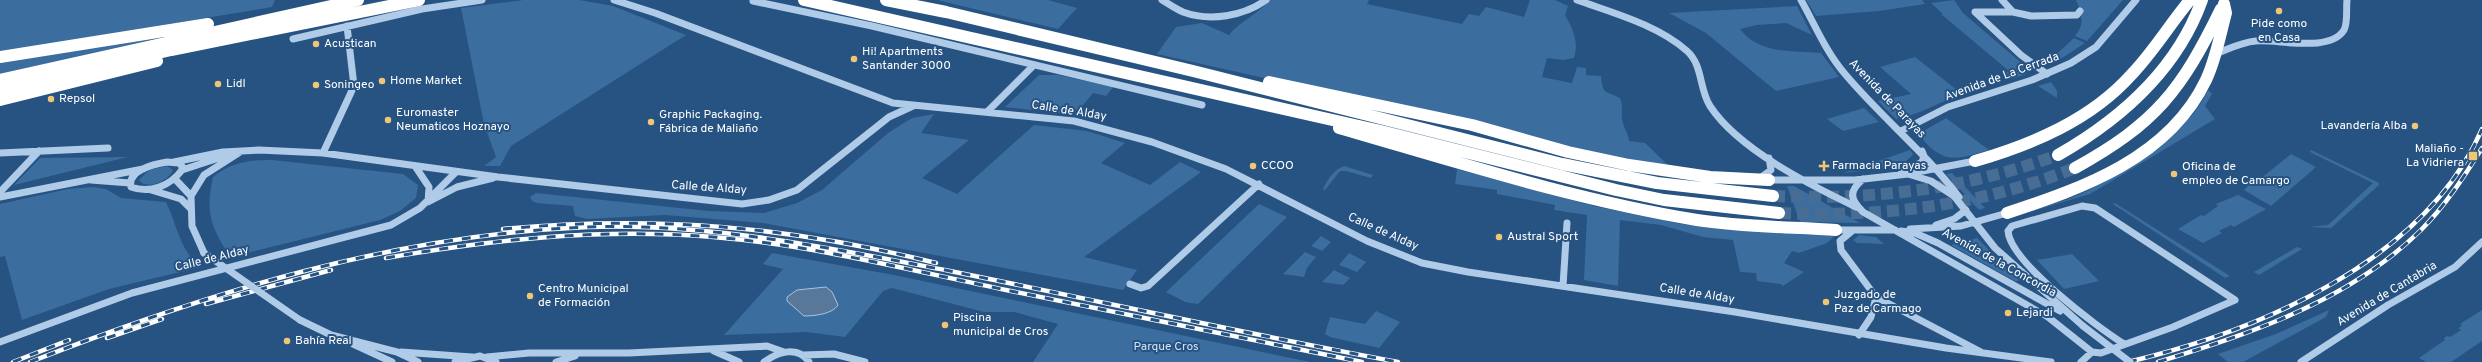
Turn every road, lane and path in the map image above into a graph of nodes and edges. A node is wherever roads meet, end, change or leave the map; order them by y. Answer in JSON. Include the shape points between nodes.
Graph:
{"nodes":[{"id":1,"x":330,"y":0,"type":"edge"},
{"id":2,"x":358,"y":0,"type":"edge"},
{"id":3,"x":418,"y":0,"type":"edge"},
{"id":4,"x":482,"y":0,"type":"edge"},
{"id":5,"x":614,"y":0,"type":"edge"},
{"id":6,"x":804,"y":0,"type":"edge"},
{"id":7,"x":886,"y":0,"type":"edge"},
{"id":8,"x":908,"y":0,"type":"edge"},
{"id":9,"x":1162,"y":0,"type":"edge"},
{"id":10,"x":1266,"y":0,"type":"edge"},
{"id":11,"x":1577,"y":0,"type":"edge"},
{"id":12,"x":1801,"y":0,"type":"edge"},
{"id":13,"x":2002,"y":0,"type":"edge"},
{"id":14,"x":2136,"y":0,"type":"edge"},
{"id":15,"x":2190,"y":0,"type":"edge"},
{"id":16,"x":2202,"y":0,"type":"edge"},
{"id":17,"x":2347,"y":0,"type":"edge"},
{"id":18,"x":754,"y":1,"type":"dead end"},
{"id":19,"x":2224,"y":2,"type":"edge"},
{"id":20,"x":2080,"y":11,"type":"dead end"},
{"id":21,"x":946,"y":12,"type":"junction"},
{"id":22,"x":2013,"y":12,"type":"junction"},
{"id":23,"x":293,"y":24,"type":"junction"},
{"id":24,"x":347,"y":26,"type":"junction"},
{"id":25,"x":293,"y":39,"type":"dead end"},
{"id":26,"x":2215,"y":54,"type":"junction"},
{"id":27,"x":0,"y":57,"type":"edge"},
{"id":28,"x":1033,"y":66,"type":"junction"},
{"id":29,"x":1193,"y":72,"type":"junction"},
{"id":30,"x":2048,"y":74,"type":"junction"},
{"id":31,"x":0,"y":80,"type":"edge"},
{"id":32,"x":0,"y":90,"type":"edge"},
{"id":33,"x":0,"y":100,"type":"edge"},
{"id":34,"x":1254,"y":101,"type":"junction"},
{"id":35,"x":1202,"y":104,"type":"dead end"},
{"id":36,"x":913,"y":106,"type":"junction"},
{"id":37,"x":987,"y":112,"type":"junction"},
{"id":38,"x":1900,"y":131,"type":"junction"},
{"id":39,"x":108,"y":148,"type":"dead end"},
{"id":40,"x":39,"y":150,"type":"junction"},
{"id":41,"x":242,"y":151,"type":"junction"},
{"id":42,"x":1922,"y":151,"type":"junction"},
{"id":43,"x":0,"y":153,"type":"edge"},
{"id":44,"x":323,"y":153,"type":"junction"},
{"id":45,"x":2058,"y":155,"type":"tunnel mouth"},
{"id":46,"x":1768,"y":157,"type":"junction"},
{"id":47,"x":1975,"y":161,"type":"joint"},
{"id":48,"x":174,"y":162,"type":"junction"},
{"id":49,"x":414,"y":166,"type":"junction"},
{"id":50,"x":2075,"y":168,"type":"tunnel mouth"},
{"id":51,"x":142,"y":169,"type":"junction"},
{"id":52,"x":1938,"y":169,"type":"junction"},
{"id":53,"x":182,"y":170,"type":"junction"},
{"id":54,"x":456,"y":172,"type":"junction"},
{"id":55,"x":1908,"y":174,"type":"junction"},
{"id":56,"x":1897,"y":175,"type":"junction"},
{"id":57,"x":498,"y":177,"type":"junction"},
{"id":58,"x":83,"y":179,"type":"junction"},
{"id":59,"x":175,"y":179,"type":"junction"},
{"id":60,"x":1863,"y":179,"type":"junction"},
{"id":61,"x":1753,"y":180,"type":"junction"},
{"id":62,"x":1769,"y":180,"type":"joint"},
{"id":63,"x":1808,"y":181,"type":"junction"},
{"id":64,"x":130,"y":183,"type":"junction"},
{"id":65,"x":1258,"y":184,"type":"junction"},
{"id":66,"x":150,"y":190,"type":"junction"},
{"id":67,"x":0,"y":192,"type":"edge"},
{"id":68,"x":191,"y":196,"type":"junction"},
{"id":69,"x":1773,"y":196,"type":"tunnel mouth"},
{"id":70,"x":0,"y":197,"type":"edge"},
{"id":71,"x":428,"y":202,"type":"junction"},
{"id":72,"x":1856,"y":207,"type":"junction"},
{"id":73,"x":191,"y":209,"type":"junction"},
{"id":74,"x":1966,"y":210,"type":"junction"},
{"id":75,"x":1779,"y":213,"type":"tunnel mouth"},
{"id":76,"x":2007,"y":213,"type":"joint"},
{"id":77,"x":1975,"y":222,"type":"junction"},
{"id":78,"x":1567,"y":223,"type":"dead end"},
{"id":79,"x":1912,"y":229,"type":"junction"},
{"id":80,"x":1836,"y":230,"type":"joint"},
{"id":81,"x":1898,"y":230,"type":"junction"},
{"id":82,"x":1852,"y":231,"type":"junction"},
{"id":83,"x":2482,"y":242,"type":"edge"},
{"id":84,"x":1130,"y":284,"type":"dead end"},
{"id":85,"x":1563,"y":286,"type":"junction"},
{"id":86,"x":1876,"y":297,"type":"junction"},
{"id":87,"x":2083,"y":326,"type":"junction"},
{"id":88,"x":331,"y":334,"type":"junction"},
{"id":89,"x":1860,"y":335,"type":"junction"},
{"id":90,"x":0,"y":342,"type":"edge"},
{"id":91,"x":2124,"y":344,"type":"junction"},
{"id":92,"x":710,"y":349,"type":"junction"},
{"id":93,"x":397,"y":352,"type":"junction"},
{"id":94,"x":784,"y":352,"type":"junction"},
{"id":95,"x":2092,"y":352,"type":"junction"},
{"id":96,"x":581,"y":354,"type":"junction"},
{"id":97,"x":803,"y":355,"type":"junction"},
{"id":98,"x":1986,"y":355,"type":"junction"},
{"id":99,"x":472,"y":356,"type":"junction"},
{"id":100,"x":487,"y":357,"type":"junction"},
{"id":101,"x":392,"y":362,"type":"edge"},
{"id":102,"x":418,"y":362,"type":"edge"},
{"id":103,"x":455,"y":362,"type":"edge"},
{"id":104,"x":496,"y":362,"type":"edge"},
{"id":105,"x":556,"y":362,"type":"edge"},
{"id":106,"x":739,"y":362,"type":"edge"},
{"id":107,"x":764,"y":362,"type":"edge"},
{"id":108,"x":809,"y":362,"type":"edge"},
{"id":109,"x":865,"y":362,"type":"edge"},
{"id":110,"x":2051,"y":362,"type":"edge"},
{"id":111,"x":2081,"y":362,"type":"edge"},
{"id":112,"x":2130,"y":362,"type":"edge"},
{"id":113,"x":2301,"y":362,"type":"edge"}],
"edges":[{"from":1,"to":27,"type":"highway","via":[[212,23]]},
{"from":2,"to":31,"type":"highway"},
{"from":3,"to":23,"type":"highway"},
{"from":4,"to":24,"type":"street","via":[[422,9]]},
{"from":5,"to":36,"type":"street","name":"Calle de Alday","via":[[655,13],[870,95],[893,103]]},
{"from":6,"to":34,"type":"highway"},
{"from":7,"to":21,"type":"highway"},
{"from":8,"to":21,"type":"highway"},
{"from":9,"to":10,"type":"street","via":[[1185,13],[1216,16],[1246,12]]},
{"from":11,"to":46,"type":"street","via":[[1658,34],[1685,50],[1696,63],[1710,106],[1742,140]]},
{"from":12,"to":38,"type":"street","name":"Avenida de Parayas","via":[[1835,62]]},
{"from":13,"to":22,"type":"street"},
{"from":14,"to":30,"type":"street","name":"Avenida de La Cerrada","via":[[2096,47]]},
{"from":15,"to":47,"type":"highway","via":[[2140,66],[2105,99],[2045,136]]},
{"from":16,"to":45,"type":"highway","via":[[2192,24],[2144,95],[2098,133]]},
{"from":17,"to":26,"type":"street","via":[[2344,29],[2337,37],[2323,43],[2257,41]]},
{"from":18,"to":28,"type":"street","via":[[872,26]]},
{"from":19,"to":26,"type":"highway","via":[[2226,13]]},
{"from":19,"to":50,"type":"highway","via":[[2198,59],[2169,101],[2136,131]]},
{"from":20,"to":22,"type":"street","via":[[2077,15],[2030,16]]},
{"from":21,"to":29,"type":"highway"},
{"from":22,"to":30,"type":"street","via":[[1975,12],[2021,55]]},
{"from":23,"to":32,"type":"highway"},
{"from":23,"to":33,"type":"highway","via":[[255,37]]},
{"from":24,"to":25,"type":"street"},
{"from":24,"to":44,"type":"street","via":[[354,86]]},
{"from":26,"to":76,"type":"highway","via":[[2202,88],[2190,108],[2159,140],[2076,190]]},
{"from":28,"to":35,"type":"street"},
{"from":28,"to":37,"type":"street"},
{"from":29,"to":61,"type":"highway","via":[[1246,77],[1472,125],[1568,152],[1629,164],[1710,177]]},
{"from":29,"to":69,"type":"highway","via":[[1562,164],[1658,183]]},
{"from":30,"to":38,"type":"street","name":"Avenida de La Cerrada","via":[[1948,107]]},
{"from":34,"to":75,"type":"highway","via":[[1616,190],[1664,200]]},
{"from":34,"to":80,"type":"highway","via":[[1359,134],[1631,208],[1699,220]]},
{"from":36,"to":37,"type":"street","name":"Calle de Alday"},
{"from":36,"to":57,"type":"street","name":"Calle de Alday","via":[[889,117],[796,190],[757,202],[717,203]]},
{"from":37,"to":65,"type":"street","name":"Calle de Alday","via":[[1074,121],[1117,131],[1226,168]]},
{"from":38,"to":42,"type":"street","name":"Avenida de Parayas"},
{"from":39,"to":40,"type":"street"},
{"from":40,"to":43,"type":"street"},
{"from":40,"to":67,"type":"street"},
{"from":41,"to":44,"type":"street","name":"Calle de Alday"},
{"from":41,"to":48,"type":"street","name":"Calle de Alday","via":[[200,155]]},
{"from":41,"to":53,"type":"street","name":"Calle de Alday"},
{"from":41,"to":68,"type":"street","via":[[204,175],[193,188]]},
{"from":42,"to":52,"type":"street","name":"Avenida de Parayas"},
{"from":42,"to":56,"type":"street","via":[[1922,162]]},
{"from":44,"to":49,"type":"street","name":"Calle de Alday"},
{"from":46,"to":61,"type":"street","via":[[1772,170],[1765,176]]},
{"from":46,"to":63,"type":"street"},
{"from":47,"to":52,"type":"street"},
{"from":48,"to":51,"type":"street","name":"Calle de Alday","via":[[158,163]]},
{"from":48,"to":53,"type":"street","via":[[179,163]]},
{"from":49,"to":54,"type":"street","name":"Calle de Alday"},
{"from":49,"to":71,"type":"street","via":[[429,187]]},
{"from":51,"to":58,"type":"street"},
{"from":51,"to":64,"type":"street"},
{"from":52,"to":55,"type":"street"},
{"from":52,"to":74,"type":"street","name":"Avenida de Parayas"},
{"from":53,"to":59,"type":"street"},
{"from":54,"to":57,"type":"street","name":"Calle de Alday"},
{"from":54,"to":71,"type":"street","name":"Calle de Alday"},
{"from":55,"to":56,"type":"street"},
{"from":55,"to":74,"type":"street","via":[[1939,184]]},
{"from":56,"to":60,"type":"street"},
{"from":57,"to":71,"type":"street","name":"Calle de Alday","via":[[457,187]]},
{"from":58,"to":64,"type":"street"},
{"from":58,"to":70,"type":"street"},
{"from":59,"to":66,"type":"street"},
{"from":59,"to":68,"type":"street"},
{"from":60,"to":63,"type":"street"},
{"from":60,"to":72,"type":"street","via":[[1853,190],[1853,202]]},
{"from":61,"to":62,"type":"highway"},
{"from":62,"to":63,"type":"street"},
{"from":63,"to":72,"type":"street"},
{"from":64,"to":66,"type":"street","via":[[136,189]]},
{"from":65,"to":84,"type":"street","via":[[1148,286],[1141,288]]},
{"from":65,"to":85,"type":"street","name":"Calle de Alday","via":[[1367,241],[1422,262],[1468,272]]},
{"from":66,"to":73,"type":"street","via":[[181,199]]},
{"from":68,"to":73,"type":"street"},
{"from":71,"to":90,"type":"street","name":"Calle de Alday","via":[[391,225],[132,293]]},
{"from":72,"to":81,"type":"street","via":[[1871,218]]},
{"from":73,"to":88,"type":"street","bridge":true,"via":[[193,235],[204,253],[300,320]]},
{"from":74,"to":77,"type":"street","name":"Avenida de la Concordia"},
{"from":74,"to":79,"type":"street","via":[[1950,222]]},
{"from":76,"to":77,"type":"street"},
{"from":77,"to":79,"type":"street","via":[[1949,227]]},
{"from":77,"to":87,"type":"street","name":"Avenida de la Concordia","via":[[2015,268]]},
{"from":78,"to":85,"type":"street"},
{"from":79,"to":81,"type":"street"},
{"from":80,"to":82,"type":"street"},
{"from":81,"to":82,"type":"street"},
{"from":81,"to":87,"type":"street","name":"Avenida de la Concordia","via":[[1938,243]]},
{"from":81,"to":95,"type":"street","via":[[2048,317]]},
{"from":82,"to":86,"type":"street","via":[[1840,241],[1841,250]]},
{"from":83,"to":113,"type":"street","name":"Avenida de Cantabria","via":[[2455,267],[2388,305]]},
{"from":85,"to":89,"type":"street","name":"Calle de Alday","via":[[1735,312]]},
{"from":86,"to":89,"type":"street","via":[[1871,317]]},
{"from":86,"to":98,"type":"street"},
{"from":87,"to":112,"type":"street","name":"Avenida de la Concordia","bridge":true},
{"from":88,"to":93,"type":"street"},
{"from":88,"to":101,"type":"street"},
{"from":89,"to":98,"type":"street","name":"Calle de Alday"},
{"from":91,"to":91,"type":"street","via":[[2187,322],[2235,300],[2095,208],[2082,206],[2012,226],[2008,231],[2010,242],[2019,256],[2071,303]]},
{"from":91,"to":95,"type":"street","via":[[2101,353]]},
{"from":92,"to":94,"type":"street","via":[[766,346]]},
{"from":92,"to":96,"type":"street"},
{"from":92,"to":106,"type":"street"},
{"from":93,"to":99,"type":"street"},
{"from":93,"to":102,"type":"street"},
{"from":94,"to":97,"type":"street"},
{"from":94,"to":107,"type":"street"},
{"from":95,"to":111,"type":"street"},
{"from":96,"to":100,"type":"street","via":[[536,353]]},
{"from":96,"to":105,"type":"street"},
{"from":97,"to":108,"type":"street"},
{"from":97,"to":109,"type":"street","via":[[815,353]]},
{"from":98,"to":110,"type":"street","name":"Calle de Alday"},
{"from":99,"to":100,"type":"street"},
{"from":99,"to":103,"type":"street"},
{"from":100,"to":104,"type":"street"}]}
